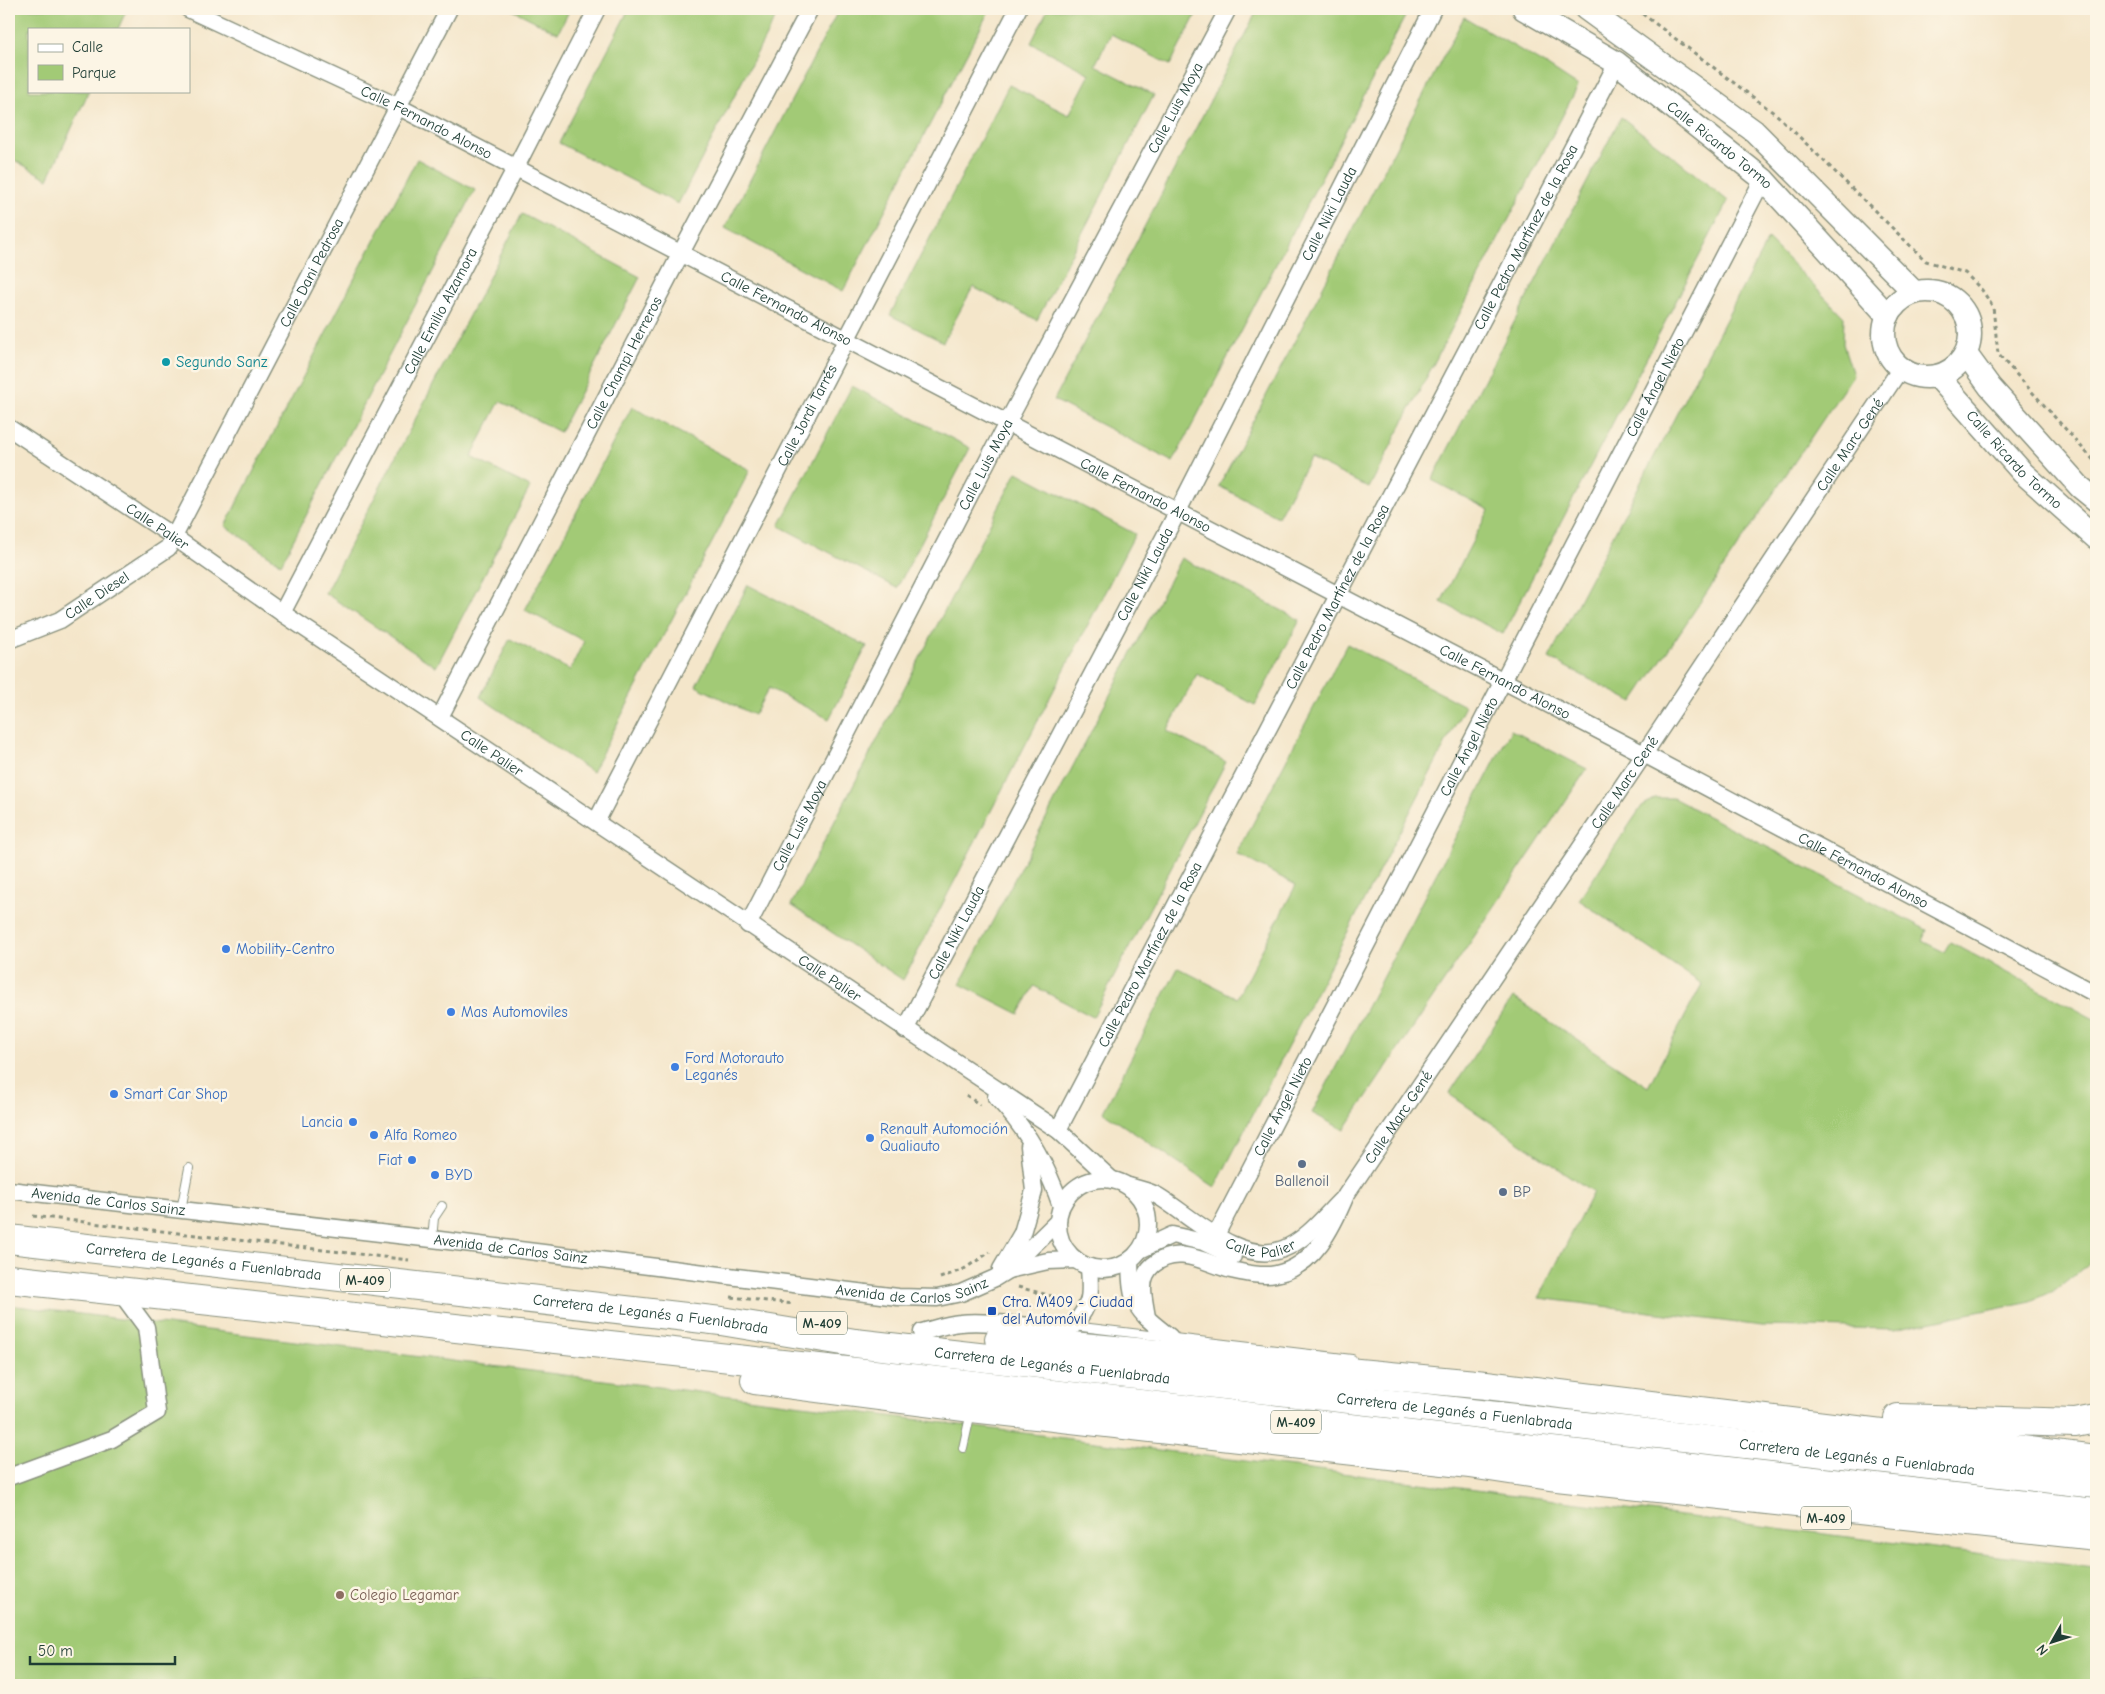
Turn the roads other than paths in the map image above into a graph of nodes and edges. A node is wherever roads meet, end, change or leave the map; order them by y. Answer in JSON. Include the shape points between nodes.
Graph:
{"nodes":[{"id":1,"x":188,"y":9,"type":"edge"},
{"id":2,"x":449,"y":9,"type":"edge"},
{"id":3,"x":598,"y":9,"type":"edge"},
{"id":4,"x":810,"y":9,"type":"edge"},
{"id":5,"x":1018,"y":9,"type":"edge"},
{"id":6,"x":1228,"y":9,"type":"edge"},
{"id":7,"x":1433,"y":9,"type":"edge"},
{"id":8,"x":1524,"y":9,"type":"edge"},
{"id":9,"x":1586,"y":9,"type":"edge"},
{"id":10,"x":1617,"y":63,"type":"junction"},
{"id":11,"x":399,"y":106,"type":"junction"},
{"id":12,"x":516,"y":168,"type":"junction"},
{"id":13,"x":1763,"y":180,"type":"junction"},
{"id":14,"x":680,"y":253,"type":"junction"},
{"id":15,"x":1914,"y":292,"type":"junction"},
{"id":16,"x":1888,"y":316,"type":"junction"},
{"id":17,"x":847,"y":339,"type":"junction"},
{"id":18,"x":1966,"y":354,"type":"junction"},
{"id":19,"x":1901,"y":368,"type":"junction"},
{"id":20,"x":1937,"y":376,"type":"junction"},
{"id":21,"x":1007,"y":422,"type":"junction"},
{"id":22,"x":9,"y":428,"type":"edge"},
{"id":23,"x":2096,"y":500,"type":"edge"},
{"id":24,"x":1178,"y":511,"type":"junction"},
{"id":25,"x":174,"y":538,"type":"junction"},
{"id":26,"x":2096,"y":538,"type":"edge"},
{"id":27,"x":1340,"y":595,"type":"junction"},
{"id":28,"x":282,"y":613,"type":"junction"},
{"id":29,"x":9,"y":640,"type":"edge"},
{"id":30,"x":1504,"y":681,"type":"junction"},
{"id":31,"x":440,"y":718,"type":"junction"},
{"id":32,"x":1644,"y":754,"type":"junction"},
{"id":33,"x":596,"y":822,"type":"junction"},
{"id":34,"x":748,"y":925,"type":"junction"},
{"id":35,"x":2096,"y":994,"type":"edge"},
{"id":36,"x":905,"y":1030,"type":"junction"},
{"id":37,"x":978,"y":1077,"type":"junction"},
{"id":38,"x":1058,"y":1130,"type":"junction"},
{"id":39,"x":1029,"y":1139,"type":"junction"},
{"id":40,"x":189,"y":1168,"type":"dead end"},
{"id":41,"x":1120,"y":1183,"type":"junction"},
{"id":42,"x":9,"y":1190,"type":"edge"},
{"id":43,"x":1346,"y":1195,"type":"junction"},
{"id":44,"x":442,"y":1206,"type":"dead end"},
{"id":45,"x":181,"y":1210,"type":"junction"},
{"id":46,"x":1059,"y":1213,"type":"junction"},
{"id":47,"x":1326,"y":1234,"type":"junction"},
{"id":48,"x":1216,"y":1235,"type":"junction"},
{"id":49,"x":9,"y":1239,"type":"edge"},
{"id":50,"x":432,"y":1239,"type":"junction"},
{"id":51,"x":1135,"y":1255,"type":"junction"},
{"id":52,"x":1083,"y":1263,"type":"junction"},
{"id":53,"x":1002,"y":1274,"type":"junction"},
{"id":54,"x":9,"y":1279,"type":"edge"},
{"id":55,"x":121,"y":1293,"type":"junction"},
{"id":56,"x":725,"y":1309,"type":"junction"},
{"id":57,"x":1147,"y":1318,"type":"junction"},
{"id":58,"x":1073,"y":1326,"type":"junction"},
{"id":59,"x":496,"y":1332,"type":"junction"},
{"id":60,"x":922,"y":1332,"type":"junction"},
{"id":61,"x":1170,"y":1337,"type":"junction"},
{"id":62,"x":1357,"y":1359,"type":"dead end"},
{"id":63,"x":1434,"y":1371,"type":"dead end"},
{"id":64,"x":1486,"y":1385,"type":"junction"},
{"id":65,"x":972,"y":1408,"type":"junction"},
{"id":66,"x":1729,"y":1414,"type":"junction"},
{"id":67,"x":2096,"y":1419,"type":"edge"},
{"id":68,"x":963,"y":1448,"type":"dead end"},
{"id":69,"x":2096,"y":1458,"type":"edge"},
{"id":70,"x":9,"y":1477,"type":"edge"},
{"id":71,"x":1557,"y":1477,"type":"junction"},
{"id":72,"x":2096,"y":1484,"type":"edge"},
{"id":73,"x":2096,"y":1514,"type":"edge"},
{"id":74,"x":2096,"y":1536,"type":"edge"},
{"id":75,"x":2096,"y":1552,"type":"edge"}],
"edges":[{"from":1,"to":11,"type":"street","name":"Calle Fernando Alonso"},
{"from":2,"to":11,"type":"street","name":"Calle Dani Pedrosa"},
{"from":3,"to":12,"type":"street","name":"Calle Emilio Alzamora"},
{"from":4,"to":14,"type":"street","name":"Calle Champi Herreros"},
{"from":5,"to":17,"type":"street","name":"Calle Jordi Tarrés"},
{"from":6,"to":21,"type":"street","name":"Calle Luis Moya"},
{"from":7,"to":24,"type":"street","name":"Calle Niki Lauda"},
{"from":8,"to":10,"type":"street","name":"Calle Ricardo Tormo"},
{"from":9,"to":15,"type":"street","name":"Calle Ricardo Tormo","via":[[1754,130]]},
{"from":10,"to":13,"type":"street","name":"Calle Ricardo Tormo"},
{"from":10,"to":27,"type":"street","name":"Calle Pedro Martínez de la Rosa"},
{"from":11,"to":12,"type":"street","name":"Calle Fernando Alonso"},
{"from":11,"to":25,"type":"street","name":"Calle Dani Pedrosa"},
{"from":12,"to":14,"type":"street","name":"Calle Fernando Alonso"},
{"from":12,"to":28,"type":"street","name":"Calle Emilio Alzamora"},
{"from":13,"to":16,"type":"street","name":"Calle Ricardo Tormo"},
{"from":13,"to":30,"type":"street","name":"Calle Ángel Nieto"},
{"from":14,"to":17,"type":"street","name":"Calle Fernando Alonso"},
{"from":14,"to":31,"type":"street","name":"Calle Champi Herreros"},
{"from":15,"to":16,"type":"street","via":[[1894,305]]},
{"from":15,"to":18,"type":"street","via":[[1929,290],[1956,300],[1970,326]]},
{"from":16,"to":19,"type":"street","via":[[1885,344],[1891,358]]},
{"from":17,"to":21,"type":"street","name":"Calle Fernando Alonso"},
{"from":17,"to":33,"type":"street","name":"Calle Jordi Tarrés"},
{"from":18,"to":20,"type":"street","via":[[1948,372]]},
{"from":18,"to":23,"type":"street","name":"Calle Ricardo Tormo","via":[[1990,388],[2080,487]]},
{"from":19,"to":20,"type":"street","via":[[1924,377]]},
{"from":19,"to":32,"type":"street","name":"Calle Marc Gené"},
{"from":20,"to":26,"type":"street","name":"Calle Ricardo Tormo","via":[[2023,473]]},
{"from":21,"to":24,"type":"street","name":"Calle Fernando Alonso"},
{"from":21,"to":34,"type":"street","name":"Calle Luis Moya"},
{"from":22,"to":25,"type":"street","name":"Calle Palier"},
{"from":24,"to":27,"type":"street","name":"Calle Fernando Alonso"},
{"from":24,"to":36,"type":"street","name":"Calle Niki Lauda"},
{"from":25,"to":28,"type":"street","name":"Calle Palier"},
{"from":25,"to":29,"type":"street","name":"Calle Diesel","via":[[168,548],[60,620]]},
{"from":27,"to":30,"type":"street","name":"Calle Fernando Alonso"},
{"from":27,"to":38,"type":"street","name":"Calle Pedro Martínez de la Rosa"},
{"from":28,"to":31,"type":"street","name":"Calle Palier"},
{"from":30,"to":32,"type":"street","name":"Calle Fernando Alonso"},
{"from":30,"to":48,"type":"street","name":"Calle Ángel Nieto"},
{"from":31,"to":33,"type":"street","name":"Calle Palier"},
{"from":32,"to":35,"type":"street","name":"Calle Fernando Alonso"},
{"from":32,"to":43,"type":"street","name":"Calle Marc Gené"},
{"from":33,"to":34,"type":"street","name":"Calle Palier"},
{"from":34,"to":36,"type":"street","name":"Calle Palier"},
{"from":36,"to":37,"type":"street","name":"Calle Palier"},
{"from":37,"to":38,"type":"street","name":"Calle Palier"},
{"from":37,"to":39,"type":"street","name":"Calle Palier","via":[[1014,1115]]},
{"from":38,"to":41,"type":"street","name":"Calle Palier"},
{"from":39,"to":46,"type":"street","name":"Calle Palier","via":[[1046,1168]]},
{"from":39,"to":53,"type":"street","via":[[1034,1191],[1022,1233]]},
{"from":40,"to":45,"type":"lane"},
{"from":41,"to":46,"type":"street","via":[[1097,1179],[1082,1183],[1070,1192]]},
{"from":41,"to":48,"type":"street","name":"Calle Palier","via":[[1156,1194]]},
{"from":41,"to":51,"type":"street","via":[[1138,1196],[1148,1223],[1146,1237]]},
{"from":42,"to":45,"type":"street","name":"Avenida de Carlos Sainz"},
{"from":43,"to":47,"type":"street","name":"Calle Palier"},
{"from":43,"to":48,"type":"street","name":"Calle Palier","via":[[1305,1235],[1282,1249],[1260,1252],[1241,1249]]},
{"from":44,"to":50,"type":"lane","via":[[434,1218]]},
{"from":45,"to":50,"type":"street","name":"Avenida de Carlos Sainz"},
{"from":46,"to":52,"type":"street","via":[[1059,1236],[1066,1250]]},
{"from":46,"to":53,"type":"street","name":"Avenida de Carlos Sainz"},
{"from":47,"to":51,"type":"street","name":"Calle Palier","via":[[1287,1257],[1257,1261],[1172,1235]]},
{"from":47,"to":57,"type":"street","name":"Calle Palier","via":[[1316,1251],[1296,1266],[1277,1274],[1230,1270],[1193,1257],[1175,1255],[1161,1258],[1146,1271],[1143,1288]]},
{"from":49,"to":56,"type":"highway","name":"Carretera de Leganés a Fuenlabrada","number":"M-409"},
{"from":50,"to":53,"type":"street","name":"Avenida de Carlos Sainz","via":[[898,1297],[937,1298],[961,1293]]},
{"from":51,"to":52,"type":"street","via":[[1117,1266],[1103,1269]]},
{"from":51,"to":57,"type":"street","via":[[1130,1288],[1134,1301]]},
{"from":52,"to":53,"type":"street","name":"Avenida de Carlos Sainz","via":[[1048,1261]]},
{"from":52,"to":58,"type":"street","via":[[1091,1288],[1087,1309]]},
{"from":54,"to":55,"type":"highway","name":"Carretera de Leganés a Fuenlabrada","number":"M-409"},
{"from":55,"to":59,"type":"highway","name":"Carretera de Leganés a Fuenlabrada","number":"M-409"},
{"from":55,"to":70,"type":"street","via":[[146,1327],[157,1412],[112,1439]]},
{"from":56,"to":60,"type":"highway","number":"M-409","via":[[786,1319]]},
{"from":56,"to":72,"type":"highway","name":"Carretera de Leganés a Fuenlabrada","number":"M-409","via":[[855,1343]]},
{"from":57,"to":61,"type":"street"},
{"from":58,"to":60,"type":"street","via":[[1055,1328],[962,1322]]},
{"from":58,"to":61,"type":"lane"},
{"from":59,"to":65,"type":"highway","number":"M-409","via":[[612,1361]]},
{"from":59,"to":73,"type":"highway","name":"Carretera de Leganés a Fuenlabrada","number":"M-409"},
{"from":60,"to":64,"type":"highway","number":"M-409"},
{"from":61,"to":62,"type":"lane"},
{"from":63,"to":64,"type":"lane"},
{"from":64,"to":66,"type":"highway","number":"M-409"},
{"from":65,"to":68,"type":"lane"},
{"from":65,"to":71,"type":"highway","number":"M-409","via":[[1470,1464]]},
{"from":66,"to":67,"type":"highway","number":"M-409","via":[[2075,1423]]},
{"from":66,"to":69,"type":"highway","number":"M-409"},
{"from":71,"to":74,"type":"highway","number":"M-409"},
{"from":71,"to":75,"type":"highway","number":"M-409","via":[[1634,1496],[2086,1548]]}]}
